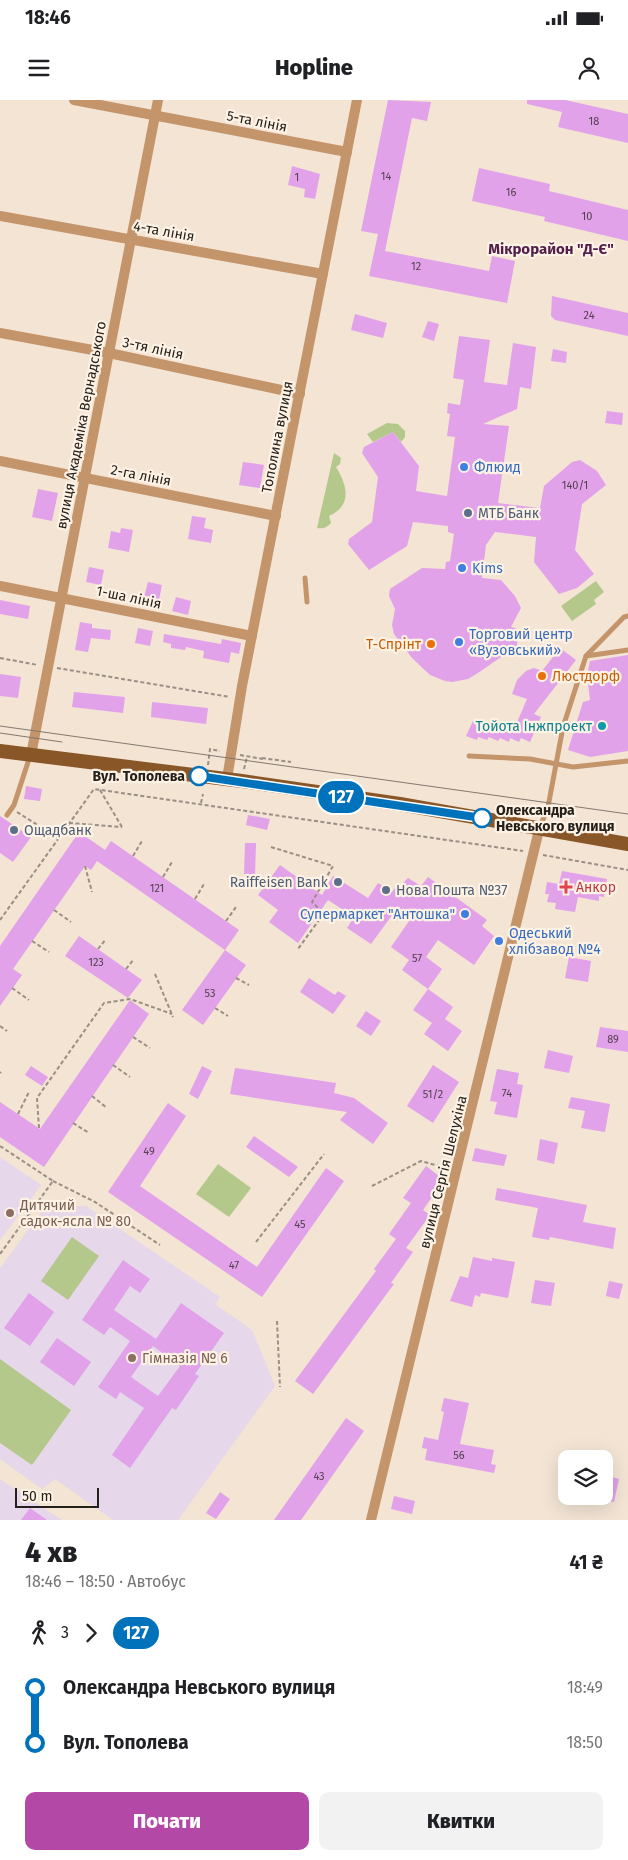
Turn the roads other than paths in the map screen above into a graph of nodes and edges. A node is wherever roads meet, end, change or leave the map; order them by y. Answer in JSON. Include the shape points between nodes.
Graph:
{"nodes":[{"id":1,"x":74,"y":100,"type":"edge"},
{"id":2,"x":158,"y":100,"type":"edge"},
{"id":3,"x":357,"y":100,"type":"edge"},
{"id":4,"x":155,"y":116,"type":"junction"},
{"id":5,"x":347,"y":152,"type":"junction"},
{"id":6,"x":0,"y":216,"type":"edge"},
{"id":7,"x":131,"y":238,"type":"junction"},
{"id":8,"x":323,"y":274,"type":"junction"},
{"id":9,"x":0,"y":333,"type":"edge"},
{"id":10,"x":109,"y":353,"type":"junction"},
{"id":11,"x":300,"y":394,"type":"junction"},
{"id":12,"x":0,"y":461,"type":"edge"},
{"id":13,"x":86,"y":478,"type":"junction"},
{"id":14,"x":276,"y":516,"type":"junction"},
{"id":15,"x":305,"y":578,"type":"dead end"},
{"id":16,"x":0,"y":586,"type":"edge"},
{"id":17,"x":62,"y":598,"type":"junction"},
{"id":18,"x":308,"y":602,"type":"dead end"},
{"id":19,"x":628,"y":616,"type":"edge"},
{"id":20,"x":252,"y":636,"type":"junction"},
{"id":21,"x":628,"y":650,"type":"edge"},
{"id":22,"x":586,"y":656,"type":"junction"},
{"id":23,"x":0,"y":751,"type":"edge"},
{"id":24,"x":31,"y":756,"type":"junction"},
{"id":25,"x":469,"y":756,"type":"dead end"},
{"id":26,"x":628,"y":761,"type":"edge"},
{"id":27,"x":556,"y":764,"type":"junction"},
{"id":28,"x":227,"y":779,"type":"junction"},
{"id":29,"x":7,"y":815,"type":"dead end"},
{"id":30,"x":539,"y":830,"type":"junction"},
{"id":31,"x":628,"y":844,"type":"edge"},
{"id":32,"x":371,"y":1520,"type":"edge"}],
"edges":[{"from":1,"to":4,"type":"street","name":"5-та лінія"},
{"from":2,"to":4,"type":"street","name":"вулиця Академіка Вернадського"},
{"from":3,"to":5,"type":"street","name":"Тополина вулиця"},
{"from":4,"to":5,"type":"street","name":"5-та лінія"},
{"from":4,"to":7,"type":"street","name":"вулиця Академіка Вернадського"},
{"from":5,"to":8,"type":"street","name":"Тополина вулиця"},
{"from":6,"to":7,"type":"street","name":"4-та лінія"},
{"from":7,"to":8,"type":"street","name":"4-та лінія"},
{"from":7,"to":10,"type":"street","name":"вулиця Академіка Вернадського"},
{"from":8,"to":11,"type":"street","name":"Тополина вулиця"},
{"from":9,"to":10,"type":"street","name":"3-тя лінія"},
{"from":10,"to":11,"type":"street","name":"3-тя лінія"},
{"from":10,"to":13,"type":"street","name":"вулиця Академіка Вернадського"},
{"from":11,"to":14,"type":"street","name":"Тополина вулиця"},
{"from":12,"to":13,"type":"street","name":"2-га лінія"},
{"from":13,"to":14,"type":"street","name":"2-га лінія"},
{"from":13,"to":17,"type":"street","name":"вулиця Академіка Вернадського"},
{"from":14,"to":20,"type":"street","name":"Тополина вулиця"},
{"from":15,"to":18,"type":"lane"},
{"from":16,"to":17,"type":"street","name":"1-ша лінія"},
{"from":17,"to":20,"type":"street","name":"1-ша лінія"},
{"from":17,"to":24,"type":"street","name":"вулиця Академіка Вернадського","via":[[46,666]]},
{"from":19,"to":22,"type":"lane"},
{"from":20,"to":28,"type":"street","name":"Тополина вулиця"},
{"from":21,"to":22,"type":"lane"},
{"from":22,"to":27,"type":"lane","via":[[563,726]]},
{"from":23,"to":24,"type":"main road"},
{"from":24,"to":28,"type":"main road"},
{"from":24,"to":29,"type":"lane"},
{"from":25,"to":27,"type":"lane","via":[[530,759]]},
{"from":26,"to":27,"type":"lane","via":[[573,768]]},
{"from":27,"to":30,"type":"lane","via":[[548,807]]},
{"from":28,"to":30,"type":"main road","via":[[482,818]]},
{"from":30,"to":31,"type":"main road"},
{"from":30,"to":32,"type":"street","name":"вулиця Сергія Шелухіна"}]}
